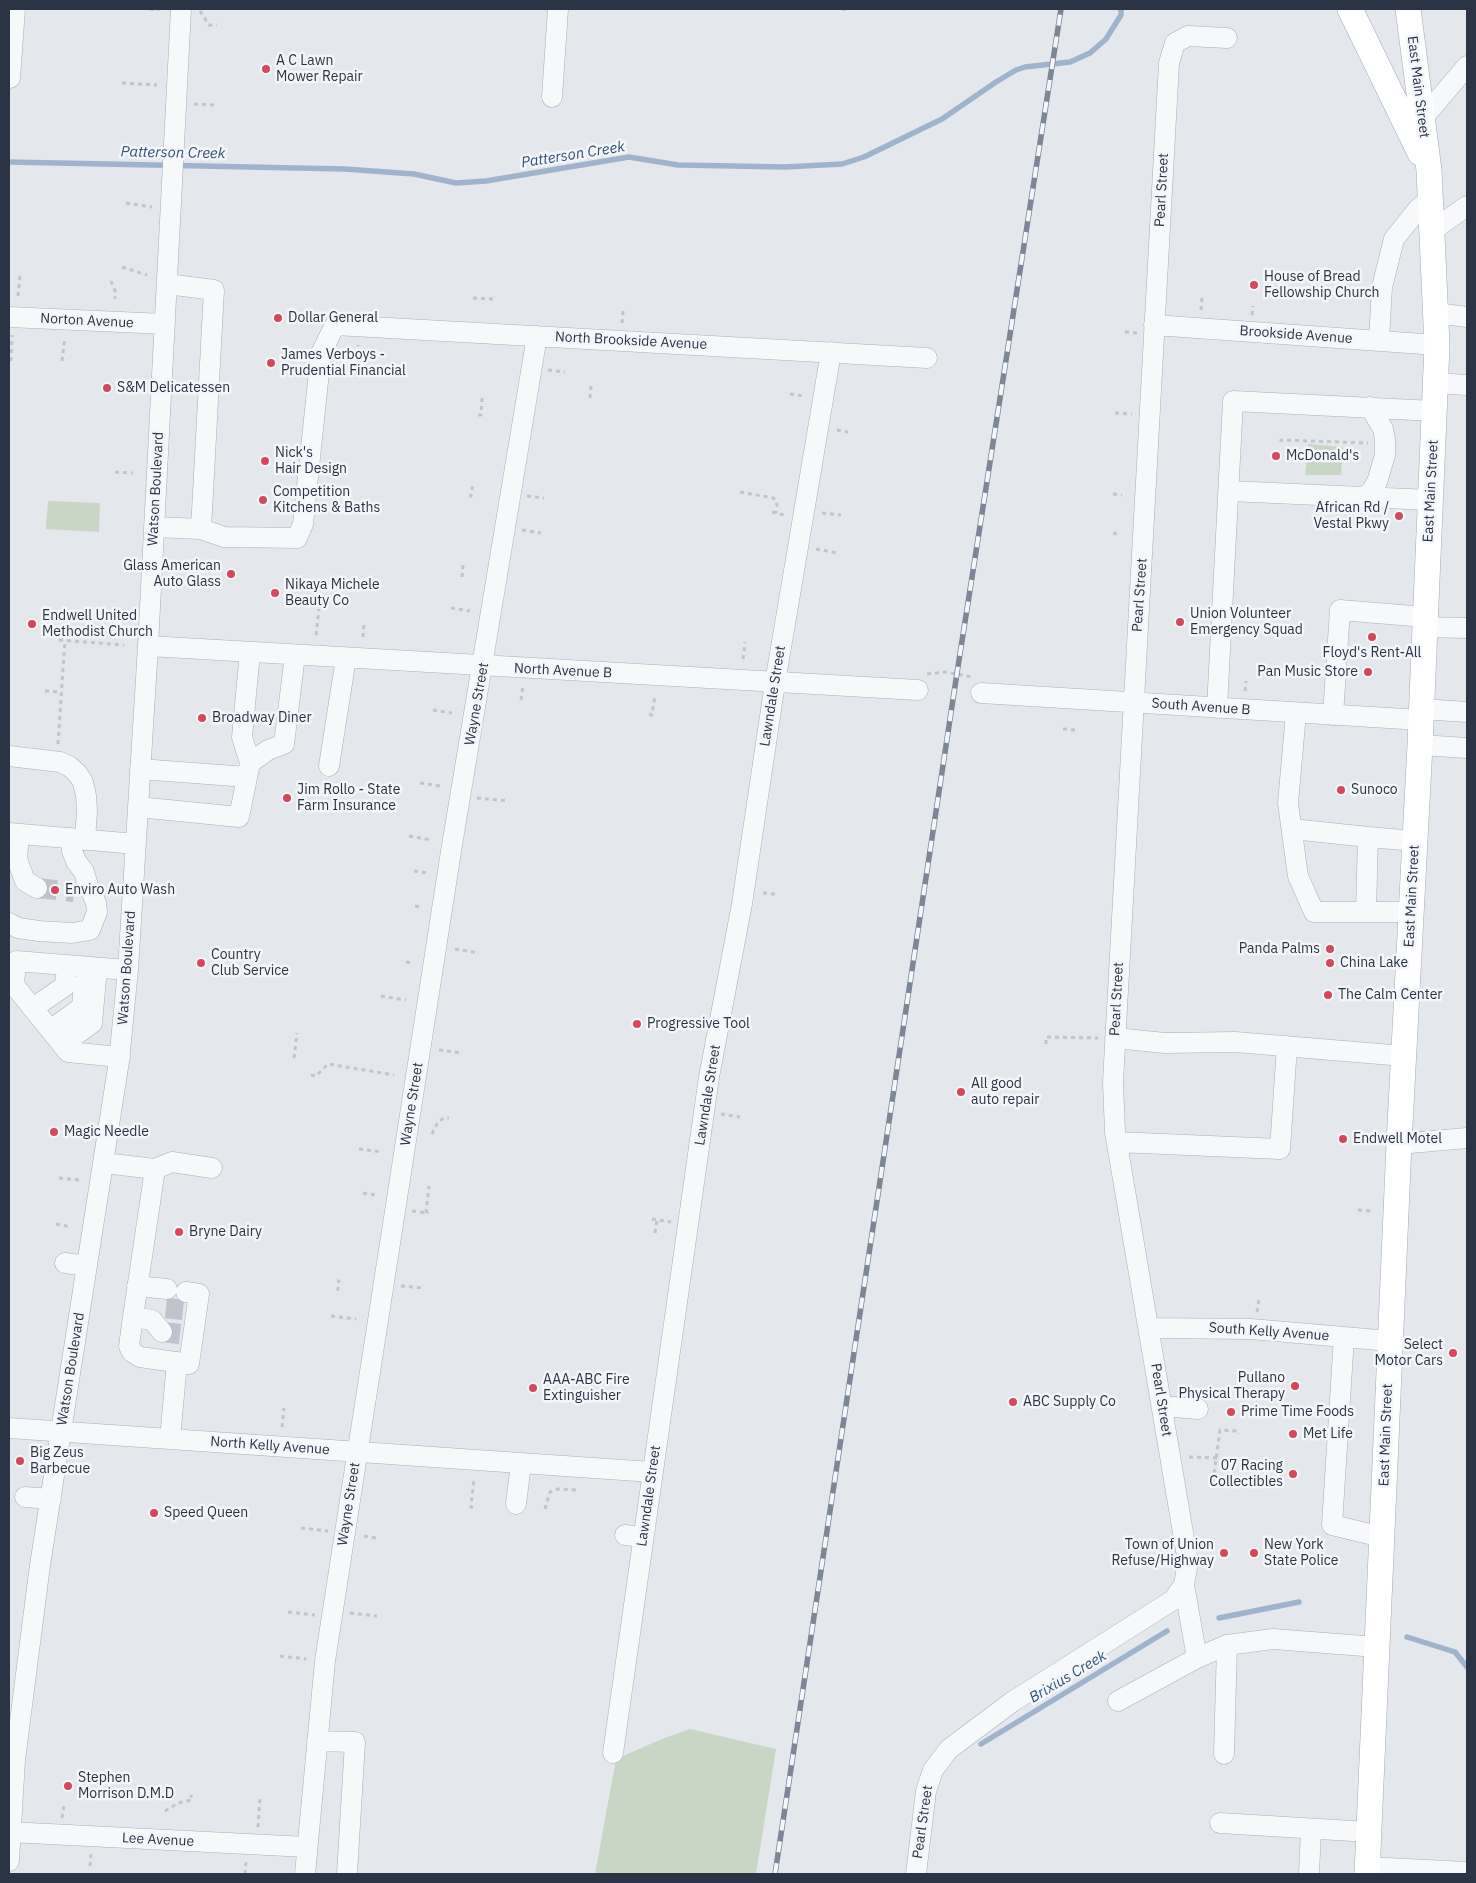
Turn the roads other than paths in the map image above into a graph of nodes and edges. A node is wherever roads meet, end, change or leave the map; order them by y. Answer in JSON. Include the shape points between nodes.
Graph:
{"nodes":[{"id":1,"x":14,"y":9,"type":"edge"},
{"id":2,"x":181,"y":9,"type":"edge"},
{"id":3,"x":558,"y":9,"type":"edge"},
{"id":4,"x":1350,"y":9,"type":"edge"},
{"id":5,"x":1408,"y":9,"type":"edge"},
{"id":6,"x":1227,"y":38,"type":"dead end"},
{"id":7,"x":1467,"y":66,"type":"edge"},
{"id":8,"x":10,"y":78,"type":"dead end"},
{"id":9,"x":552,"y":97,"type":"dead end"},
{"id":10,"x":1423,"y":118,"type":"junction"},
{"id":11,"x":1429,"y":170,"type":"junction"},
{"id":12,"x":1431,"y":199,"type":"junction"},
{"id":13,"x":1467,"y":206,"type":"edge"},
{"id":14,"x":1433,"y":230,"type":"junction"},
{"id":15,"x":167,"y":284,"type":"junction"},
{"id":16,"x":1436,"y":314,"type":"junction"},
{"id":17,"x":1467,"y":316,"type":"edge"},
{"id":18,"x":165,"y":324,"type":"junction"},
{"id":19,"x":1154,"y":325,"type":"junction"},
{"id":20,"x":10,"y":326,"type":"edge"},
{"id":21,"x":537,"y":336,"type":"junction"},
{"id":22,"x":1379,"y":341,"type":"junction"},
{"id":23,"x":1437,"y":345,"type":"junction"},
{"id":24,"x":831,"y":352,"type":"junction"},
{"id":25,"x":927,"y":358,"type":"dead end"},
{"id":26,"x":1435,"y":383,"type":"junction"},
{"id":27,"x":1467,"y":385,"type":"edge"},
{"id":28,"x":1370,"y":407,"type":"junction"},
{"id":29,"x":1434,"y":411,"type":"junction"},
{"id":30,"x":1229,"y":490,"type":"junction"},
{"id":31,"x":1364,"y":497,"type":"junction"},
{"id":32,"x":1430,"y":500,"type":"junction"},
{"id":33,"x":154,"y":527,"type":"junction"},
{"id":34,"x":201,"y":529,"type":"junction"},
{"id":35,"x":1425,"y":622,"type":"junction"},
{"id":36,"x":1467,"y":628,"type":"edge"},
{"id":37,"x":148,"y":646,"type":"junction"},
{"id":38,"x":250,"y":652,"type":"junction"},
{"id":39,"x":295,"y":655,"type":"junction"},
{"id":40,"x":346,"y":658,"type":"junction"},
{"id":41,"x":483,"y":667,"type":"junction"},
{"id":42,"x":774,"y":683,"type":"junction"},
{"id":43,"x":918,"y":690,"type":"road end"},
{"id":44,"x":980,"y":693,"type":"road end"},
{"id":45,"x":1132,"y":702,"type":"junction"},
{"id":46,"x":1217,"y":708,"type":"junction"},
{"id":47,"x":1467,"y":712,"type":"edge"},
{"id":48,"x":1296,"y":713,"type":"junction"},
{"id":49,"x":1332,"y":715,"type":"junction"},
{"id":50,"x":1420,"y":725,"type":"junction"},
{"id":51,"x":1467,"y":748,"type":"edge"},
{"id":52,"x":9,"y":756,"type":"edge"},
{"id":53,"x":329,"y":766,"type":"dead end"},
{"id":54,"x":140,"y":769,"type":"junction"},
{"id":55,"x":249,"y":770,"type":"junction"},
{"id":56,"x":138,"y":807,"type":"junction"},
{"id":57,"x":1292,"y":829,"type":"junction"},
{"id":58,"x":14,"y":833,"type":"edge"},
{"id":59,"x":1368,"y":837,"type":"junction"},
{"id":60,"x":78,"y":839,"type":"junction"},
{"id":61,"x":1414,"y":841,"type":"junction"},
{"id":62,"x":136,"y":844,"type":"junction"},
{"id":63,"x":37,"y":883,"type":"tunnel mouth"},
{"id":64,"x":1366,"y":911,"type":"junction"},
{"id":65,"x":1411,"y":912,"type":"junction"},
{"id":66,"x":9,"y":923,"type":"edge"},
{"id":67,"x":76,"y":966,"type":"junction"},
{"id":68,"x":128,"y":970,"type":"junction"},
{"id":69,"x":29,"y":1004,"type":"junction"},
{"id":70,"x":56,"y":1037,"type":"junction"},
{"id":71,"x":1115,"y":1038,"type":"junction"},
{"id":72,"x":1286,"y":1046,"type":"junction"},
{"id":73,"x":120,"y":1056,"type":"junction"},
{"id":74,"x":1404,"y":1056,"type":"junction"},
{"id":75,"x":1467,"y":1138,"type":"edge"},
{"id":76,"x":1117,"y":1142,"type":"junction"},
{"id":77,"x":1399,"y":1144,"type":"junction"},
{"id":78,"x":104,"y":1162,"type":"junction"},
{"id":79,"x":212,"y":1168,"type":"dead end"},
{"id":80,"x":155,"y":1169,"type":"junction"},
{"id":81,"x":65,"y":1263,"type":"dead end"},
{"id":82,"x":87,"y":1266,"type":"junction"},
{"id":83,"x":138,"y":1286,"type":"junction"},
{"id":84,"x":169,"y":1314,"type":"junction"},
{"id":85,"x":1148,"y":1328,"type":"junction"},
{"id":86,"x":1344,"y":1337,"type":"junction"},
{"id":87,"x":1390,"y":1341,"type":"junction"},
{"id":88,"x":177,"y":1362,"type":"junction"},
{"id":89,"x":1162,"y":1406,"type":"junction"},
{"id":90,"x":1198,"y":1409,"type":"dead end"},
{"id":91,"x":9,"y":1428,"type":"edge"},
{"id":92,"x":61,"y":1432,"type":"junction"},
{"id":93,"x":170,"y":1439,"type":"junction"},
{"id":94,"x":357,"y":1452,"type":"junction"},
{"id":95,"x":521,"y":1464,"type":"junction"},
{"id":96,"x":652,"y":1472,"type":"junction"},
{"id":97,"x":25,"y":1496,"type":"dead end"},
{"id":98,"x":51,"y":1499,"type":"junction"},
{"id":99,"x":516,"y":1504,"type":"dead end"},
{"id":100,"x":1382,"y":1537,"type":"junction"},
{"id":101,"x":1184,"y":1585,"type":"junction"},
{"id":102,"x":1227,"y":1645,"type":"junction"},
{"id":103,"x":1377,"y":1647,"type":"junction"},
{"id":104,"x":1197,"y":1658,"type":"junction"},
{"id":105,"x":17,"y":1685,"type":"edge"},
{"id":106,"x":1118,"y":1701,"type":"dead end"},
{"id":107,"x":317,"y":1741,"type":"junction"},
{"id":108,"x":612,"y":1752,"type":"dead end"},
{"id":109,"x":1224,"y":1754,"type":"dead end"},
{"id":110,"x":1220,"y":1823,"type":"dead end"},
{"id":111,"x":1311,"y":1829,"type":"junction"},
{"id":112,"x":10,"y":1832,"type":"edge"},
{"id":113,"x":1369,"y":1832,"type":"junction"},
{"id":114,"x":307,"y":1847,"type":"junction"},
{"id":115,"x":9,"y":1861,"type":"edge"},
{"id":116,"x":1367,"y":1871,"type":"edge"},
{"id":117,"x":1467,"y":1872,"type":"edge"},
{"id":118,"x":305,"y":1874,"type":"edge"},
{"id":119,"x":347,"y":1874,"type":"edge"},
{"id":120,"x":916,"y":1874,"type":"edge"},
{"id":121,"x":1309,"y":1874,"type":"edge"}],
"edges":[{"from":1,"to":8,"type":"street"},
{"from":2,"to":15,"type":"street","name":"Watson Boulevard"},
{"from":3,"to":9,"type":"street"},
{"from":4,"to":11,"type":"main road"},
{"from":5,"to":10,"type":"main road","name":"East Main Street"},
{"from":6,"to":19,"type":"street","name":"Pearl Street","via":[[1188,36],[1175,43],[1169,63]]},
{"from":7,"to":10,"type":"street"},
{"from":10,"to":11,"type":"main road","name":"East Main Street"},
{"from":11,"to":12,"type":"main road","name":"East Main Street"},
{"from":12,"to":14,"type":"main road","name":"East Main Street"},
{"from":12,"to":22,"type":"street","via":[[1418,208],[1394,239],[1382,287]]},
{"from":13,"to":14,"type":"street"},
{"from":14,"to":16,"type":"main road","name":"East Main Street"},
{"from":15,"to":18,"type":"street","name":"Watson Boulevard"},
{"from":15,"to":34,"type":"street","via":[[214,290]]},
{"from":16,"to":17,"type":"street"},
{"from":16,"to":23,"type":"main road","name":"East Main Street"},
{"from":18,"to":20,"type":"street","name":"Norton Avenue"},
{"from":18,"to":33,"type":"street","name":"Watson Boulevard"},
{"from":19,"to":22,"type":"street","name":"Brookside Avenue"},
{"from":19,"to":45,"type":"street","name":"Pearl Street"},
{"from":21,"to":24,"type":"street","name":"North Brookside Avenue"},
{"from":21,"to":34,"type":"street","name":"North Brookside Avenue","via":[[335,325],[321,353],[303,524],[297,538],[224,537]]},
{"from":21,"to":41,"type":"street","name":"Wayne Street"},
{"from":22,"to":23,"type":"street","name":"Brookside Avenue"},
{"from":23,"to":26,"type":"main road","name":"East Main Street"},
{"from":24,"to":25,"type":"street","name":"North Brookside Avenue"},
{"from":24,"to":42,"type":"street","name":"Lawndale Street"},
{"from":26,"to":27,"type":"street"},
{"from":26,"to":29,"type":"main road","name":"East Main Street"},
{"from":28,"to":29,"type":"street"},
{"from":28,"to":30,"type":"street","via":[[1234,401]]},
{"from":28,"to":31,"type":"street","via":[[1382,429],[1385,455],[1377,482]]},
{"from":29,"to":32,"type":"main road","name":"East Main Street"},
{"from":30,"to":31,"type":"street"},
{"from":30,"to":46,"type":"street"},
{"from":31,"to":32,"type":"street"},
{"from":32,"to":35,"type":"main road","name":"East Main Street"},
{"from":33,"to":34,"type":"street"},
{"from":33,"to":37,"type":"street","name":"Watson Boulevard"},
{"from":35,"to":36,"type":"street"},
{"from":35,"to":49,"type":"street","via":[[1340,610]]},
{"from":35,"to":50,"type":"main road","name":"East Main Street"},
{"from":37,"to":38,"type":"street","name":"North Avenue B"},
{"from":37,"to":54,"type":"street","name":"Watson Boulevard"},
{"from":38,"to":39,"type":"street","name":"North Avenue B"},
{"from":38,"to":55,"type":"street","via":[[242,737]]},
{"from":39,"to":40,"type":"street","name":"North Avenue B"},
{"from":39,"to":55,"type":"street","via":[[284,744],[268,750]]},
{"from":40,"to":41,"type":"street","name":"North Avenue B"},
{"from":40,"to":53,"type":"street"},
{"from":41,"to":42,"type":"street","name":"North Avenue B"},
{"from":41,"to":94,"type":"street","name":"Wayne Street"},
{"from":42,"to":43,"type":"street","name":"North Avenue B"},
{"from":42,"to":96,"type":"street","name":"Lawndale Street","via":[[742,904],[710,1077]]},
{"from":44,"to":45,"type":"street","name":"South Avenue B"},
{"from":45,"to":46,"type":"street","name":"South Avenue B"},
{"from":45,"to":71,"type":"street","name":"Pearl Street"},
{"from":46,"to":48,"type":"street","name":"South Avenue B"},
{"from":47,"to":50,"type":"street"},
{"from":48,"to":49,"type":"street","name":"South Avenue B"},
{"from":48,"to":57,"type":"street","via":[[1288,803]]},
{"from":49,"to":50,"type":"street","name":"South Avenue B"},
{"from":50,"to":51,"type":"street"},
{"from":50,"to":61,"type":"main road","name":"East Main Street"},
{"from":52,"to":60,"type":"street","via":[[56,762],[77,773],[83,782],[87,811]]},
{"from":54,"to":55,"type":"street"},
{"from":54,"to":56,"type":"street","name":"Watson Boulevard"},
{"from":55,"to":56,"type":"street","via":[[239,816]]},
{"from":56,"to":62,"type":"street","name":"Watson Boulevard"},
{"from":57,"to":59,"type":"street"},
{"from":57,"to":64,"type":"street","via":[[1298,876],[1314,912]]},
{"from":58,"to":60,"type":"street"},
{"from":58,"to":63,"type":"street","via":[[17,859],[25,881]]},
{"from":59,"to":61,"type":"street"},
{"from":59,"to":64,"type":"street"},
{"from":60,"to":62,"type":"street"},
{"from":60,"to":66,"type":"street","via":[[72,851],[84,872],[82,888],[97,912],[90,930],[39,932]]},
{"from":61,"to":65,"type":"main road","name":"East Main Street"},
{"from":62,"to":68,"type":"street","name":"Watson Boulevard"},
{"from":64,"to":65,"type":"street"},
{"from":65,"to":74,"type":"main road","name":"East Main Street"},
{"from":67,"to":68,"type":"street"},
{"from":67,"to":69,"type":"street","via":[[65,986]]},
{"from":67,"to":69,"type":"street","via":[[16,962],[14,985]]},
{"from":67,"to":70,"type":"street","via":[[92,1023]]},
{"from":68,"to":73,"type":"street","name":"Watson Boulevard"},
{"from":69,"to":70,"type":"street"},
{"from":70,"to":73,"type":"street","via":[[68,1052]]},
{"from":71,"to":72,"type":"street","via":[[1165,1043],[1234,1042]]},
{"from":71,"to":76,"type":"street","name":"Pearl Street","via":[[1112,1082]]},
{"from":72,"to":74,"type":"street"},
{"from":72,"to":76,"type":"street","via":[[1280,1148]]},
{"from":73,"to":78,"type":"street","name":"Watson Boulevard"},
{"from":74,"to":77,"type":"main road","name":"East Main Street"},
{"from":75,"to":77,"type":"street"},
{"from":76,"to":85,"type":"street","name":"Pearl Street"},
{"from":77,"to":87,"type":"main road","name":"East Main Street"},
{"from":78,"to":80,"type":"street"},
{"from":78,"to":82,"type":"street","name":"Watson Boulevard"},
{"from":79,"to":80,"type":"street","via":[[172,1162]]},
{"from":80,"to":83,"type":"street"},
{"from":81,"to":82,"type":"street"},
{"from":82,"to":92,"type":"street","name":"Watson Boulevard"},
{"from":83,"to":84,"type":"street"},
{"from":83,"to":84,"type":"street"},
{"from":84,"to":88,"type":"street","via":[[189,1364]]},
{"from":84,"to":88,"type":"street","via":[[130,1346],[132,1352],[140,1357]]},
{"from":85,"to":86,"type":"street","name":"South Kelly Avenue","via":[[1251,1329]]},
{"from":85,"to":89,"type":"street","name":"Pearl Street"},
{"from":86,"to":87,"type":"street","name":"South Kelly Avenue"},
{"from":86,"to":100,"type":"street","via":[[1332,1525]]},
{"from":87,"to":100,"type":"main road","name":"East Main Street"},
{"from":88,"to":93,"type":"street"},
{"from":89,"to":90,"type":"street"},
{"from":89,"to":101,"type":"street","name":"Pearl Street","via":[[1188,1562]]},
{"from":91,"to":92,"type":"street","name":"North Kelly Avenue"},
{"from":92,"to":93,"type":"street","name":"North Kelly Avenue"},
{"from":92,"to":98,"type":"street","name":"Watson Boulevard"},
{"from":93,"to":94,"type":"street","name":"North Kelly Avenue"},
{"from":94,"to":95,"type":"street","name":"North Kelly Avenue"},
{"from":94,"to":107,"type":"street","name":"Wayne Street","via":[[325,1661]]},
{"from":95,"to":96,"type":"street","name":"North Kelly Avenue"},
{"from":95,"to":99,"type":"street"},
{"from":96,"to":108,"type":"street","name":"Lawndale Street","via":[[634,1536]]},
{"from":97,"to":98,"type":"street"},
{"from":98,"to":105,"type":"street","name":"Watson Boulevard"},
{"from":100,"to":103,"type":"main road","name":"East Main Street"},
{"from":101,"to":104,"type":"street"},
{"from":101,"to":120,"type":"street","name":"Pearl Street","via":[[1173,1600],[1012,1702],[949,1749],[933,1770],[926,1792]]},
{"from":102,"to":103,"type":"street","via":[[1273,1639]]},
{"from":102,"to":104,"type":"street"},
{"from":102,"to":109,"type":"street"},
{"from":103,"to":113,"type":"main road","name":"East Main Street"},
{"from":104,"to":106,"type":"street"},
{"from":105,"to":112,"type":"street","name":"Watson Boulevard"},
{"from":107,"to":114,"type":"street","name":"Wayne Street"},
{"from":107,"to":119,"type":"street","via":[[355,1742]]},
{"from":110,"to":111,"type":"street"},
{"from":111,"to":113,"type":"street"},
{"from":111,"to":121,"type":"street"},
{"from":112,"to":114,"type":"street","name":"Lee Avenue"},
{"from":112,"to":115,"type":"street","name":"Watson Boulevard"},
{"from":113,"to":116,"type":"main road","name":"East Main Street"},
{"from":114,"to":118,"type":"street","name":"Wayne Street"},
{"from":116,"to":117,"type":"street"}]}
